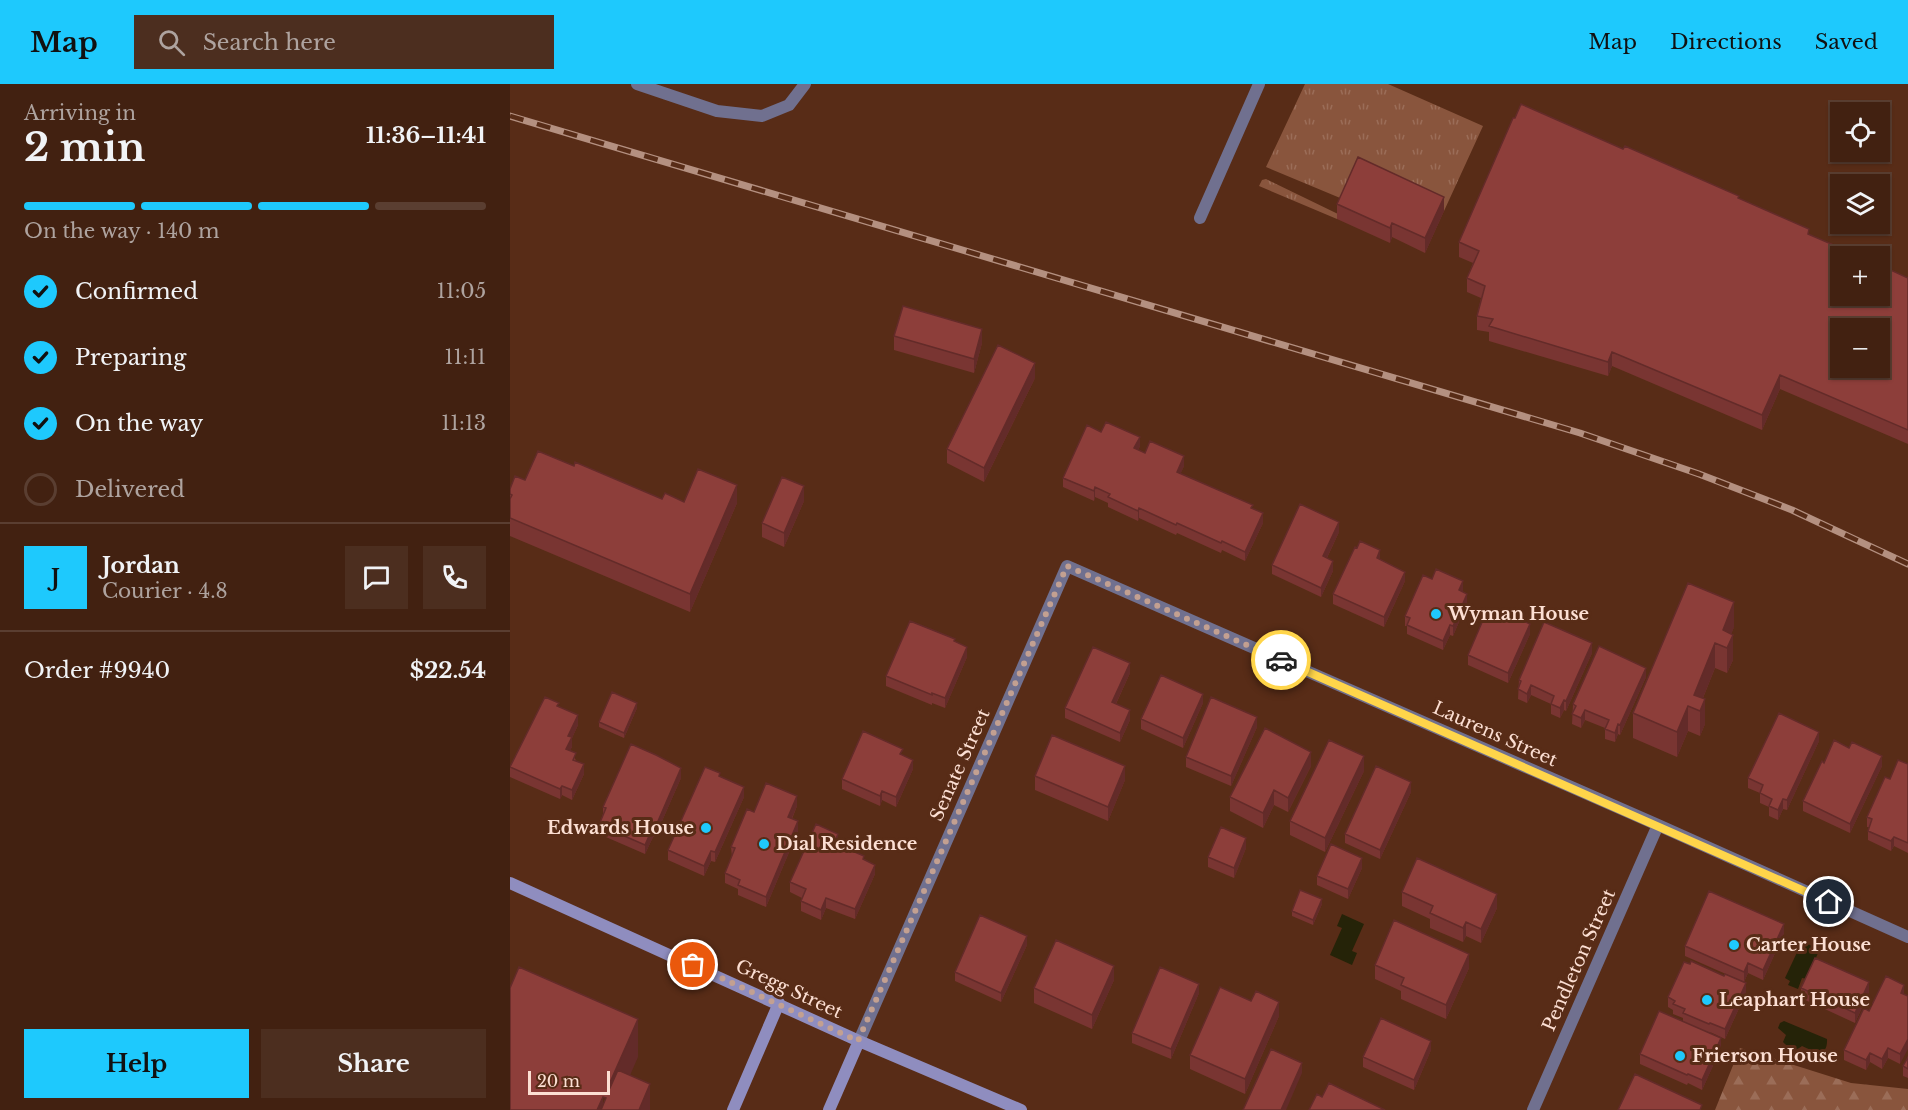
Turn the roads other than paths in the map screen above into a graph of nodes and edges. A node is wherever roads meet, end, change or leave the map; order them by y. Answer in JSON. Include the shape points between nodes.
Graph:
{"nodes":[{"id":1,"x":637,"y":84,"type":"edge"},
{"id":2,"x":805,"y":84,"type":"edge"},
{"id":3,"x":1259,"y":84,"type":"edge"},
{"id":4,"x":1200,"y":218,"type":"dead end"},
{"id":5,"x":1067,"y":566,"type":"joint"},
{"id":6,"x":1658,"y":825,"type":"junction"},
{"id":7,"x":510,"y":883,"type":"edge"},
{"id":8,"x":1908,"y":937,"type":"edge"},
{"id":9,"x":779,"y":1003,"type":"junction"},
{"id":10,"x":858,"y":1041,"type":"junction"},
{"id":11,"x":733,"y":1110,"type":"edge"},
{"id":12,"x":829,"y":1110,"type":"edge"},
{"id":13,"x":1021,"y":1110,"type":"edge"},
{"id":14,"x":1533,"y":1110,"type":"edge"}],
"edges":[{"from":1,"to":2,"type":"street","via":[[717,111],[762,116],[789,105]]},
{"from":3,"to":4,"type":"street"},
{"from":5,"to":6,"type":"street","name":"Laurens Street"},
{"from":5,"to":10,"type":"street","name":"Senate Street"},
{"from":6,"to":8,"type":"street","name":"Laurens Street"},
{"from":6,"to":14,"type":"street","name":"Pendleton Street"},
{"from":7,"to":9,"type":"street","name":"Gregg Street"},
{"from":9,"to":10,"type":"street","name":"Gregg Street"},
{"from":9,"to":11,"type":"street"},
{"from":10,"to":12,"type":"street","name":"Senate Street"},
{"from":10,"to":13,"type":"street","name":"Gregg Street"}]}
